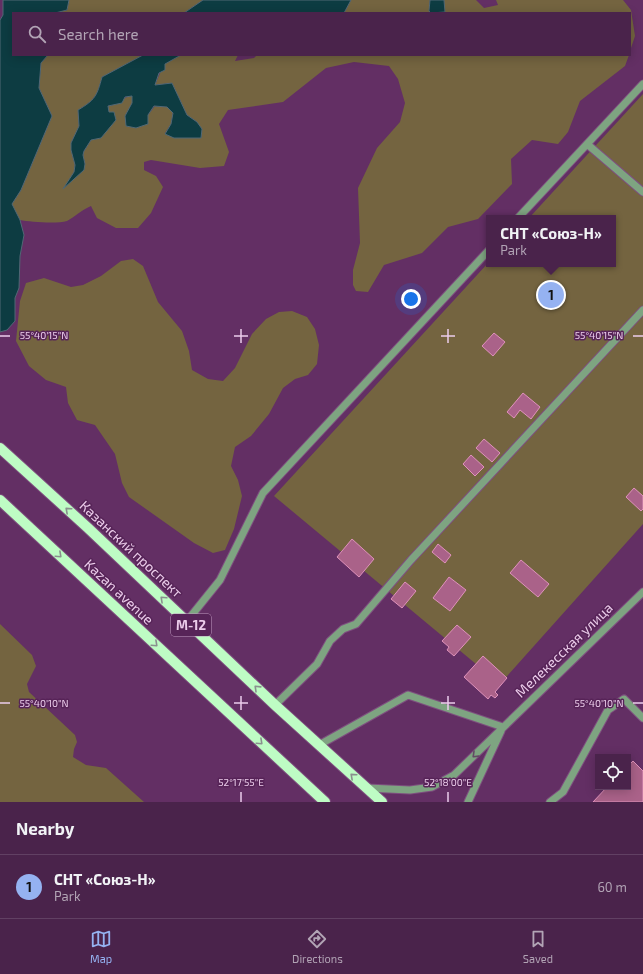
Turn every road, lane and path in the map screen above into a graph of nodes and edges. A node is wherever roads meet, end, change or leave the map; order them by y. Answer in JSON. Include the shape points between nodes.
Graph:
{"nodes":[{"id":1,"x":643,"y":84,"type":"edge"},
{"id":2,"x":588,"y":144,"type":"junction"},
{"id":3,"x":643,"y":192,"type":"edge"},
{"id":4,"x":521,"y":215,"type":"edge"},
{"id":5,"x":486,"y":253,"type":"edge"},
{"id":6,"x":643,"y":310,"type":"edge"},
{"id":7,"x":0,"y":448,"type":"edge"},
{"id":8,"x":0,"y":500,"type":"edge"},
{"id":9,"x":643,"y":592,"type":"edge"},
{"id":10,"x":187,"y":621,"type":"junction"},
{"id":11,"x":275,"y":705,"type":"junction"},
{"id":12,"x":643,"y":718,"type":"edge"},
{"id":13,"x":502,"y":727,"type":"junction"},
{"id":14,"x":319,"y":745,"type":"junction"},
{"id":15,"x":367,"y":788,"type":"junction"},
{"id":16,"x":471,"y":800,"type":"edge"},
{"id":17,"x":325,"y":802,"type":"edge"},
{"id":18,"x":382,"y":802,"type":"edge"},
{"id":19,"x":550,"y":802,"type":"edge"}],
"edges":[{"from":1,"to":2,"type":"street"},
{"from":2,"to":3,"type":"street"},
{"from":2,"to":4,"type":"street"},
{"from":5,"to":10,"type":"street","via":[[263,493],[220,580]]},
{"from":6,"to":11,"type":"street","via":[[411,560],[356,624],[343,629],[330,641],[317,664]]},
{"from":10,"to":7,"type":"main road","name":"Казанский проспект","number":"М-12","one_way":true},
{"from":8,"to":17,"type":"main road","name":"Kazan avenue","number":"М-12","one_way":true},
{"from":9,"to":13,"type":"street","name":"Мелекесская улица"},
{"from":11,"to":10,"type":"main road","name":"Казанский проспект","number":"М-12","one_way":true},
{"from":11,"to":14,"type":"main road","name":"Казанский проспект","number":"М-12"},
{"from":12,"to":19,"type":"street","via":[[624,699],[608,710],[563,792]]},
{"from":13,"to":14,"type":"street","via":[[408,695]]},
{"from":13,"to":15,"type":"street","name":"Мелекесская улица","one_way":true,"via":[[454,775],[432,787],[410,790]]},
{"from":13,"to":16,"type":"street"},
{"from":15,"to":14,"type":"main road","name":"Казанский проспект","number":"М-12","one_way":true},
{"from":15,"to":18,"type":"main road","name":"Казанский проспект","number":"М-12"}]}
